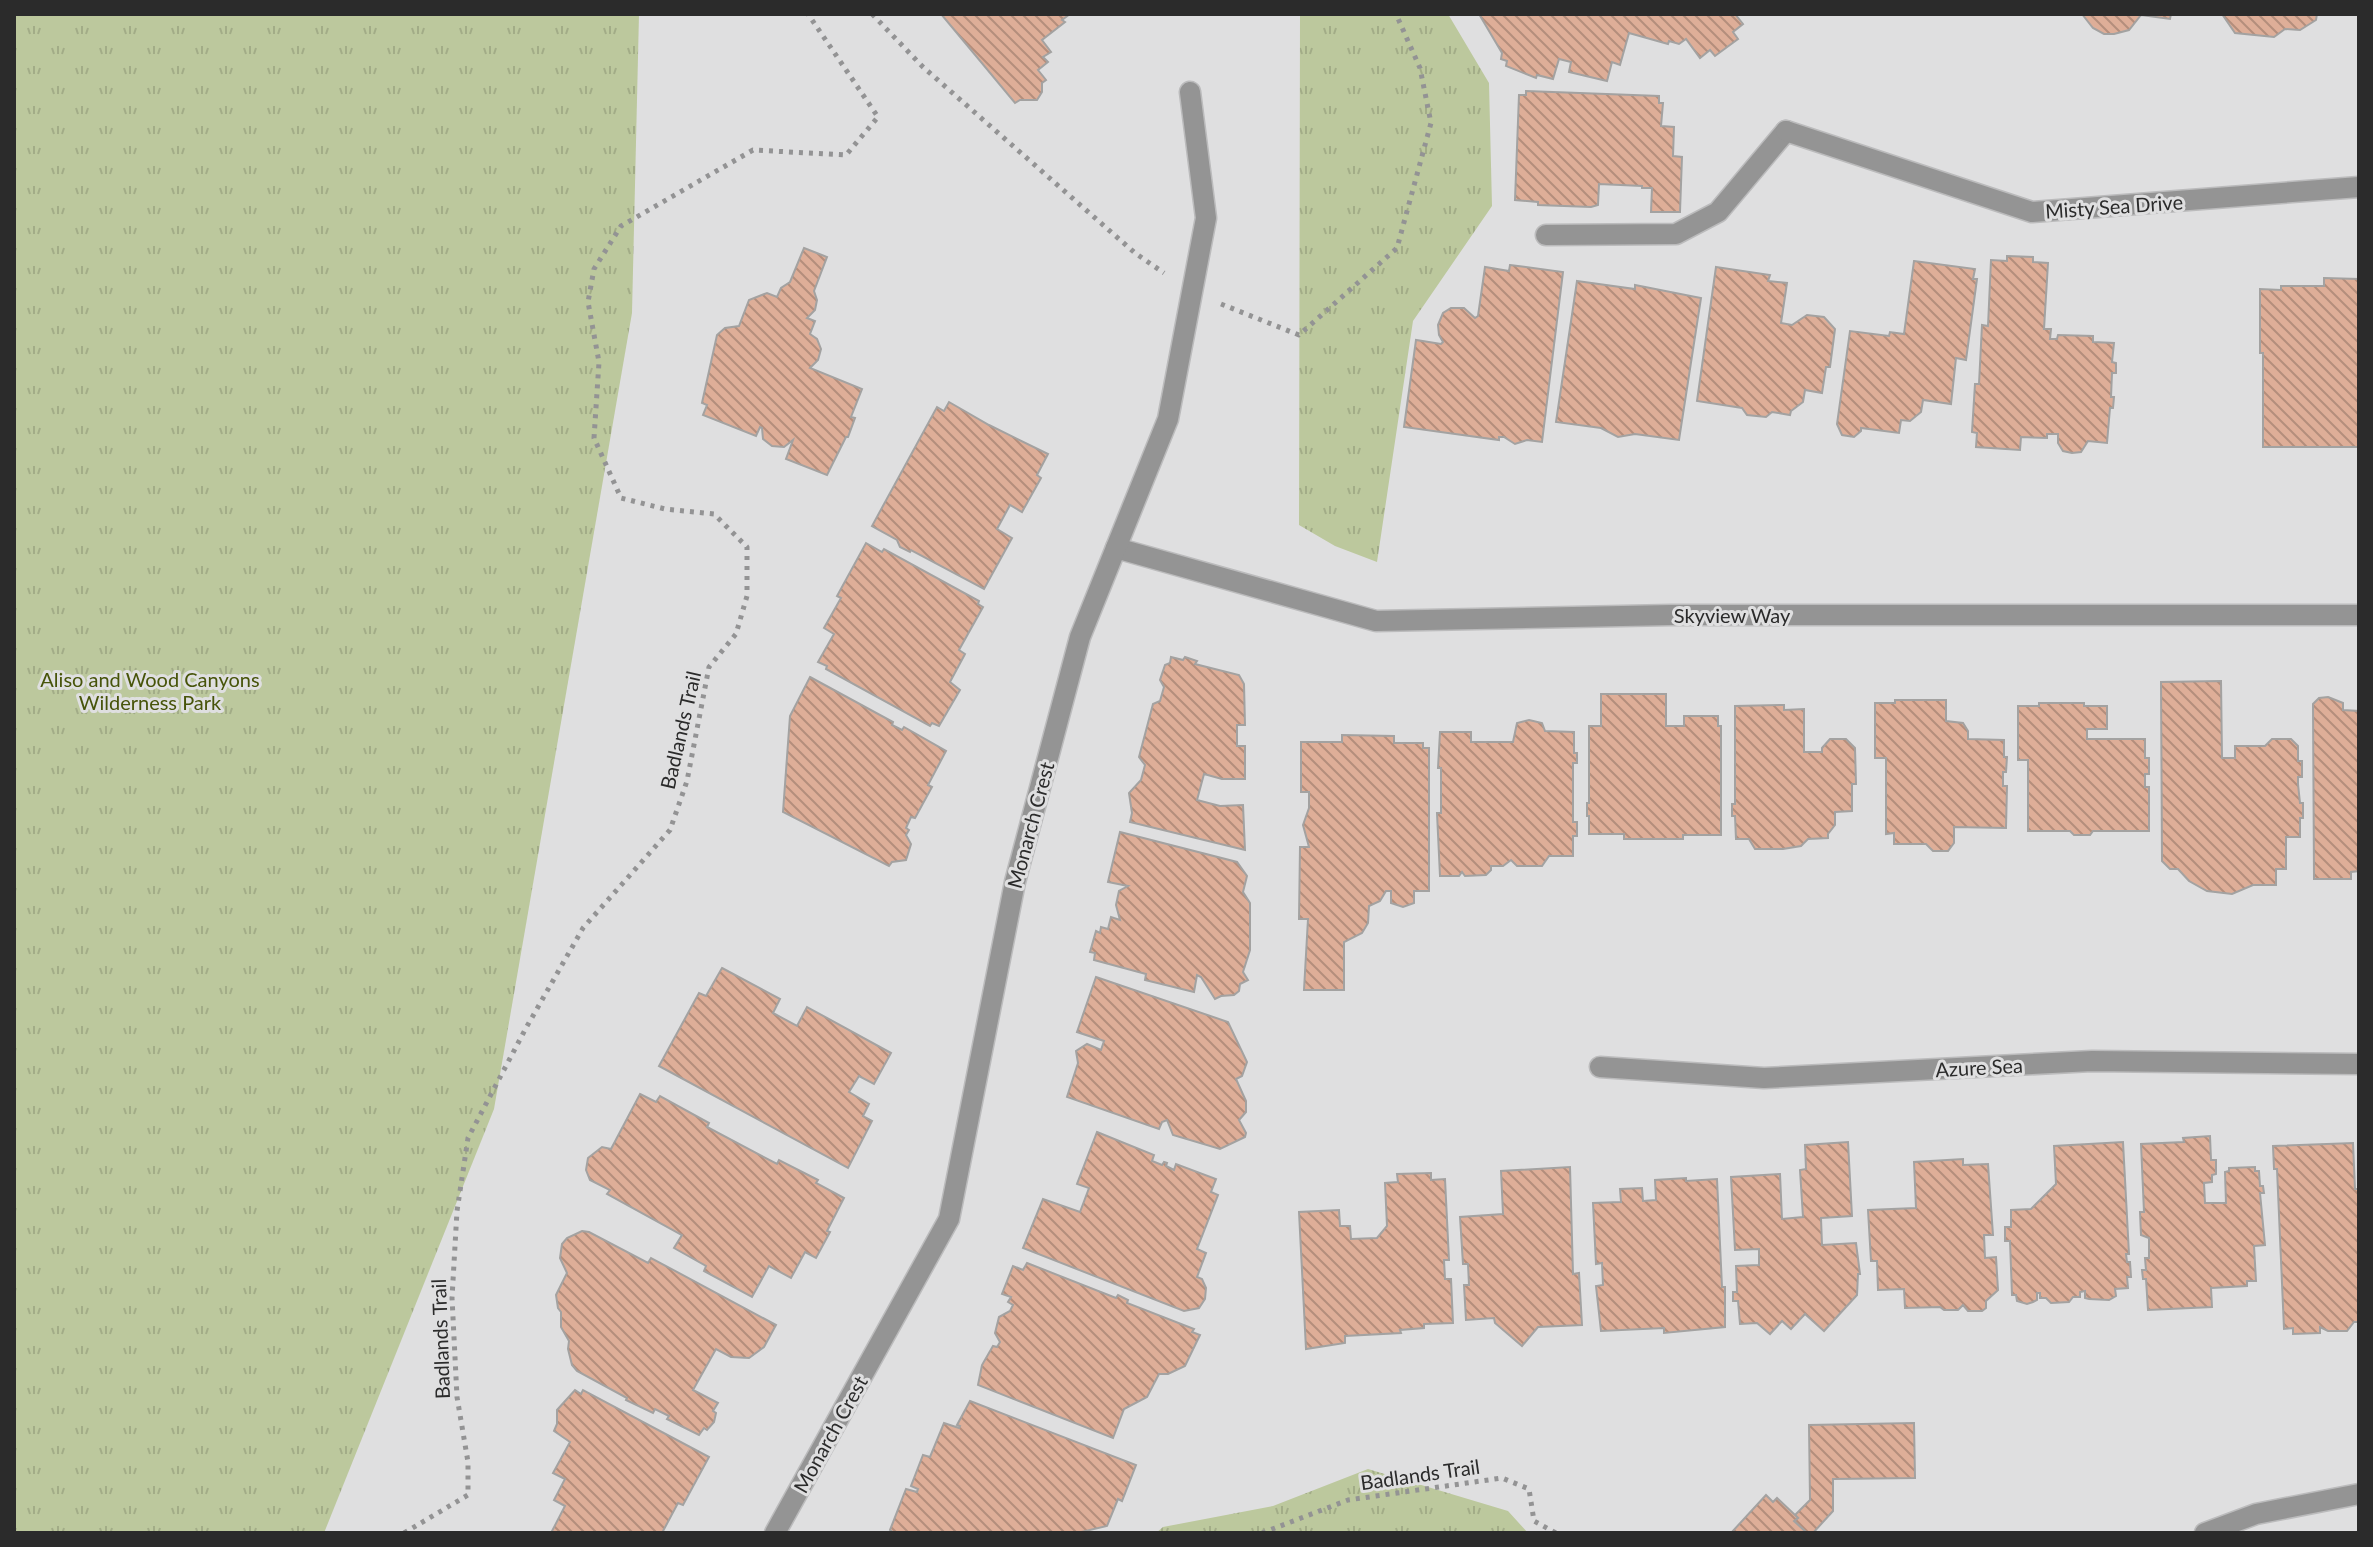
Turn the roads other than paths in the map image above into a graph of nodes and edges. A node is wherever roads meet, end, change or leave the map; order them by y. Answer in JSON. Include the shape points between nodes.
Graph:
{"nodes":[{"id":1,"x":1190,"y":92,"type":"dead end"},
{"id":2,"x":2359,"y":187,"type":"edge"},
{"id":3,"x":1546,"y":235,"type":"dead end"},
{"id":4,"x":1116,"y":548,"type":"junction"},
{"id":5,"x":2359,"y":615,"type":"edge"},
{"id":6,"x":2359,"y":1064,"type":"edge"},
{"id":7,"x":1600,"y":1067,"type":"dead end"},
{"id":8,"x":2359,"y":1494,"type":"edge"},
{"id":9,"x":775,"y":1533,"type":"edge"},
{"id":10,"x":2205,"y":1533,"type":"edge"}],
"edges":[{"from":1,"to":4,"type":"street","name":"Monarch Crest","via":[[1206,218],[1168,419]]},
{"from":2,"to":3,"type":"street","name":"Misty Sea Drive","via":[[2032,212],[1786,131],[1718,212],[1676,234]]},
{"from":4,"to":5,"type":"street","name":"Skyview Way","via":[[1376,621],[1671,615]]},
{"from":4,"to":9,"type":"street","name":"Monarch Crest","via":[[1080,637],[1015,882],[949,1219]]},
{"from":6,"to":7,"type":"street","name":"Azure Sea","via":[[2092,1061],[1764,1078]]},
{"from":8,"to":10,"type":"street","via":[[2256,1514]]}]}
